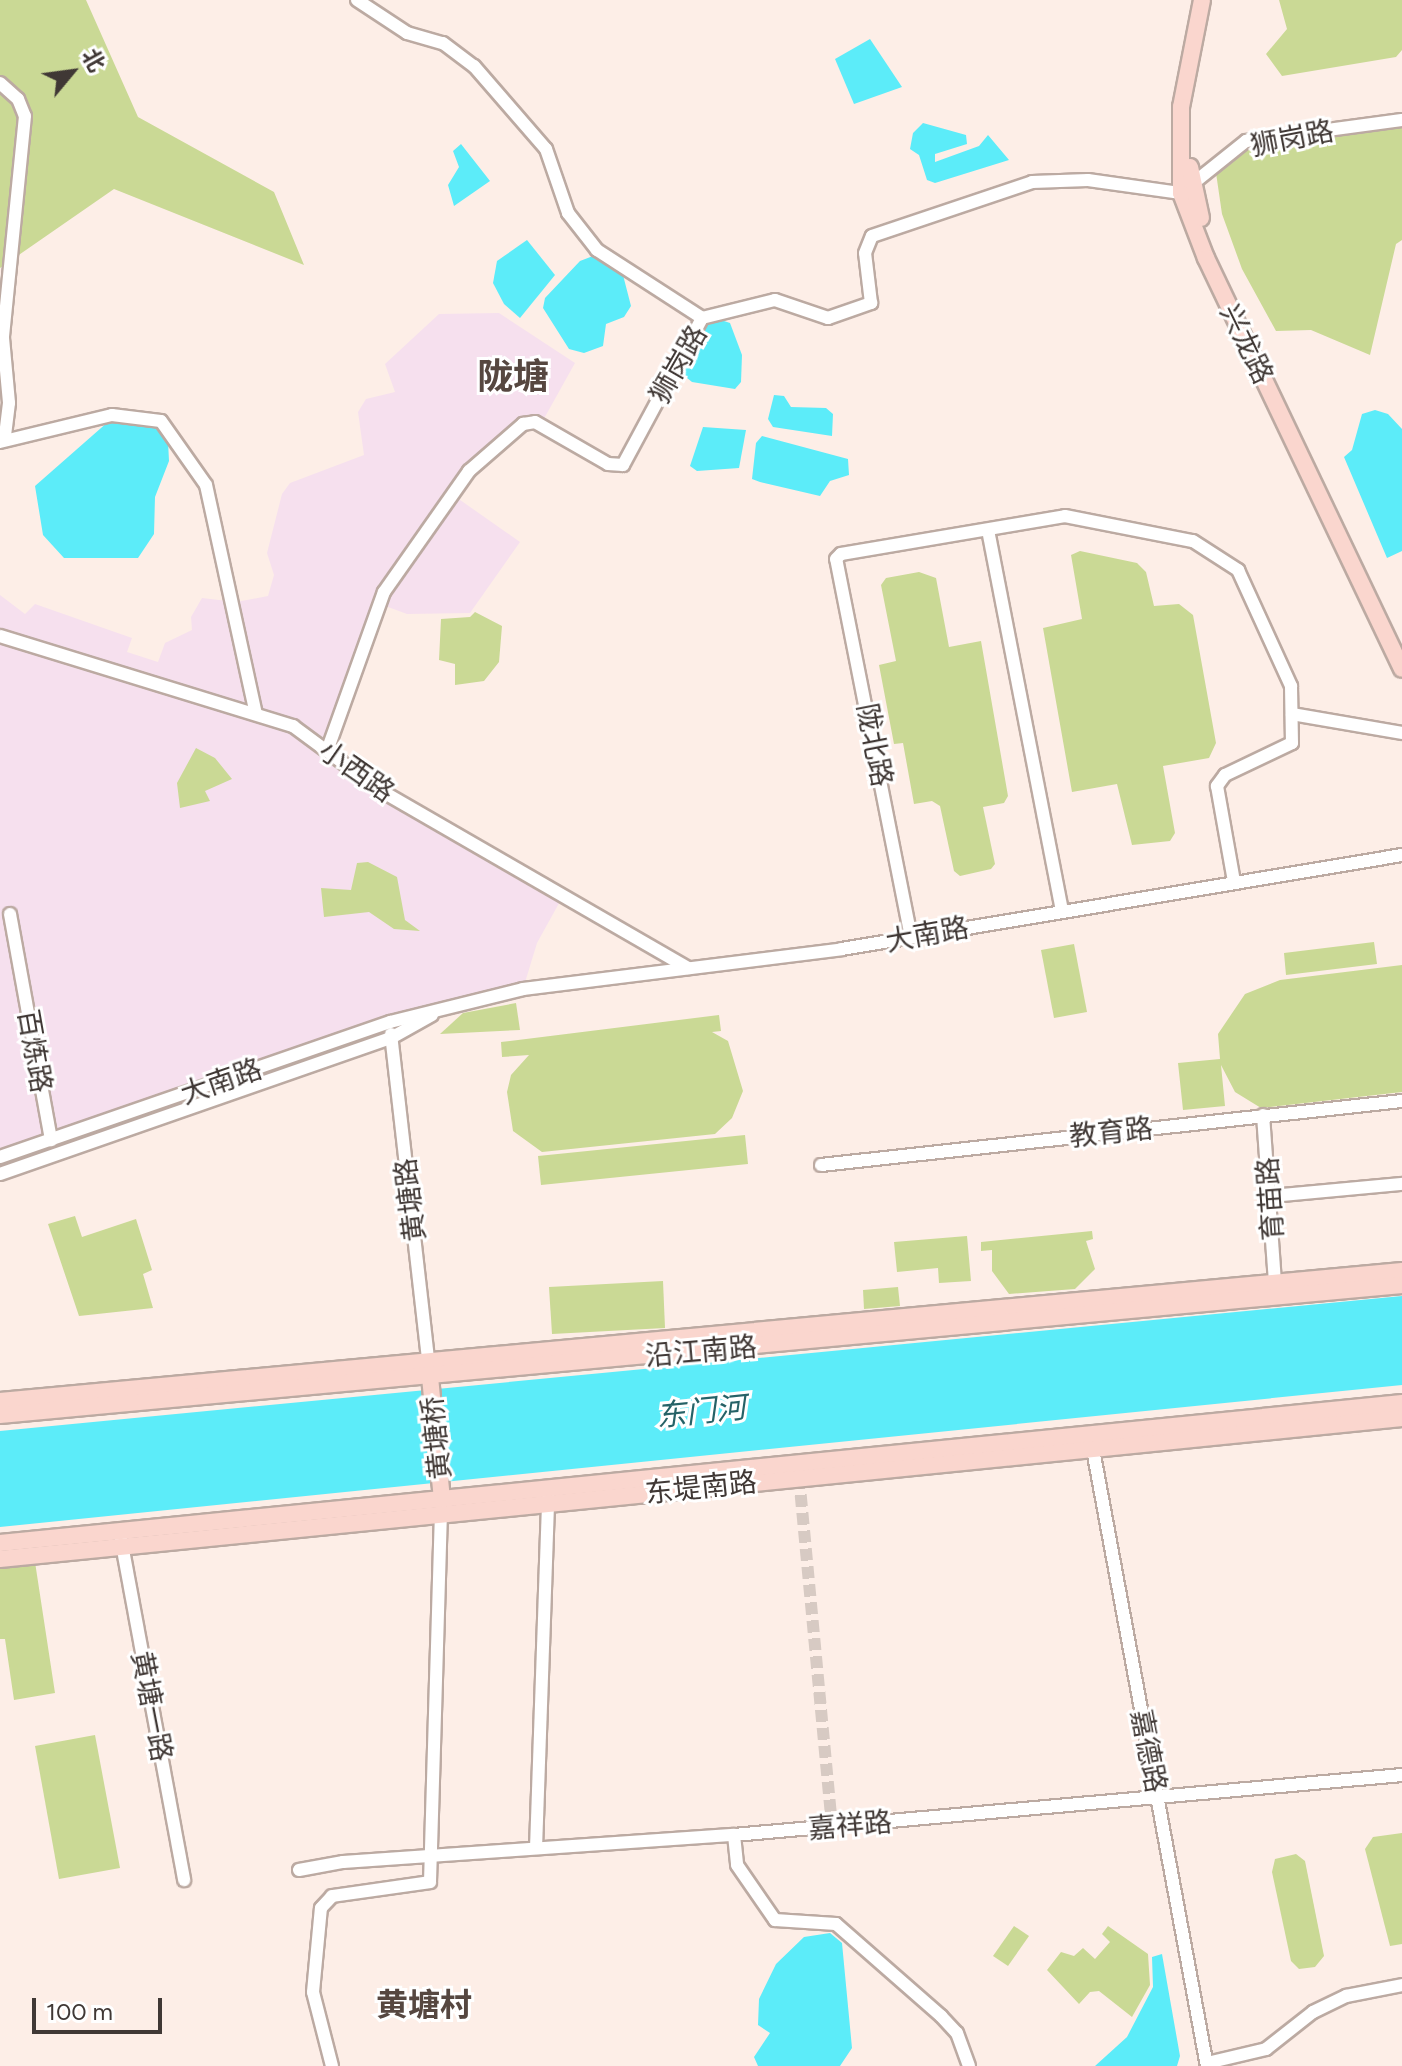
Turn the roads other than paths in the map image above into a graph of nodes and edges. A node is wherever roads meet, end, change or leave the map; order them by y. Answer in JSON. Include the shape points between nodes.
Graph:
{"nodes":[{"id":1,"x":357,"y":0,"type":"edge"},
{"id":2,"x":1202,"y":0,"type":"edge"},
{"id":3,"x":1213,"y":0,"type":"edge"},
{"id":4,"x":0,"y":83,"type":"edge"},
{"id":5,"x":1402,"y":120,"type":"edge"},
{"id":6,"x":1186,"y":189,"type":"junction"},
{"id":7,"x":702,"y":318,"type":"junction"},
{"id":8,"x":2,"y":439,"type":"edge"},
{"id":9,"x":988,"y":530,"type":"junction"},
{"id":10,"x":0,"y":636,"type":"edge"},
{"id":11,"x":1402,"y":647,"type":"edge"},
{"id":12,"x":1402,"y":669,"type":"edge"},
{"id":13,"x":256,"y":714,"type":"junction"},
{"id":14,"x":1292,"y":714,"type":"junction"},
{"id":15,"x":1402,"y":733,"type":"edge"},
{"id":16,"x":327,"y":751,"type":"junction"},
{"id":17,"x":1402,"y":855,"type":"edge"},
{"id":18,"x":1234,"y":881,"type":"junction"},
{"id":19,"x":1062,"y":911,"type":"junction"},
{"id":20,"x":10,"y":914,"type":"dead end"},
{"id":21,"x":911,"y":937,"type":"junction"},
{"id":22,"x":688,"y":968,"type":"junction"},
{"id":23,"x":450,"y":1005,"type":"junction"},
{"id":24,"x":390,"y":1022,"type":"junction"},
{"id":25,"x":391,"y":1038,"type":"junction"},
{"id":26,"x":1402,"y":1101,"type":"edge"},
{"id":27,"x":1263,"y":1115,"type":"junction"},
{"id":28,"x":51,"y":1140,"type":"junction"},
{"id":29,"x":0,"y":1157,"type":"edge"},
{"id":30,"x":821,"y":1165,"type":"dead end"},
{"id":31,"x":0,"y":1174,"type":"edge"},
{"id":32,"x":1402,"y":1184,"type":"edge"},
{"id":33,"x":1272,"y":1196,"type":"junction"},
{"id":34,"x":1402,"y":1271,"type":"edge"},
{"id":35,"x":1275,"y":1282,"type":"junction"},
{"id":36,"x":1402,"y":1285,"type":"edge"},
{"id":37,"x":429,"y":1368,"type":"junction"},
{"id":38,"x":0,"y":1401,"type":"edge"},
{"id":39,"x":1402,"y":1403,"type":"edge"},
{"id":40,"x":0,"y":1415,"type":"edge"},
{"id":41,"x":1402,"y":1418,"type":"edge"},
{"id":42,"x":1092,"y":1441,"type":"junction"},
{"id":43,"x":548,"y":1496,"type":"junction"},
{"id":44,"x":442,"y":1506,"type":"junction"},
{"id":45,"x":119,"y":1532,"type":"junction"},
{"id":46,"x":0,"y":1543,"type":"edge"},
{"id":47,"x":122,"y":1549,"type":"junction"},
{"id":48,"x":0,"y":1559,"type":"edge"},
{"id":49,"x":1402,"y":1775,"type":"edge"},
{"id":50,"x":1158,"y":1798,"type":"junction"},
{"id":51,"x":734,"y":1835,"type":"junction"},
{"id":52,"x":536,"y":1848,"type":"junction"},
{"id":53,"x":431,"y":1855,"type":"junction"},
{"id":54,"x":299,"y":1870,"type":"dead end"},
{"id":55,"x":184,"y":1880,"type":"dead end"},
{"id":56,"x":1402,"y":1985,"type":"edge"},
{"id":57,"x":1207,"y":2065,"type":"edge"},
{"id":58,"x":332,"y":2066,"type":"edge"},
{"id":59,"x":969,"y":2066,"type":"edge"}],
"edges":[{"from":1,"to":7,"type":"street","via":[[407,33],[443,43],[474,66],[546,149],[568,213],[597,250]]},
{"from":2,"to":6,"type":"main road","name":"兴龙路","via":[[1181,107]]},
{"from":3,"to":6,"type":"main road","name":"兴龙路","via":[[1191,92]]},
{"from":4,"to":8,"type":"street","via":[[18,99],[25,125],[11,218],[13,272],[3,338],[9,403]]},
{"from":5,"to":6,"type":"street","name":"狮岗路","via":[[1246,141]]},
{"from":6,"to":7,"type":"street","name":"狮岗路","via":[[1088,180],[1032,182],[872,236],[865,253],[871,303],[828,318],[775,300]]},
{"from":6,"to":11,"type":"main road","name":"兴龙路"},
{"from":6,"to":12,"type":"main road","name":"兴龙路","via":[[1206,258]]},
{"from":7,"to":16,"type":"street","name":"狮岗路","via":[[623,465],[608,464],[535,422],[523,424],[469,471],[384,592]]},
{"from":8,"to":13,"type":"street","via":[[112,415],[161,421],[206,485]]},
{"from":9,"to":14,"type":"street","via":[[1065,516],[1193,541],[1238,570],[1291,686]]},
{"from":9,"to":19,"type":"street"},
{"from":9,"to":21,"type":"street","name":"陇北路","via":[[838,555]]},
{"from":10,"to":13,"type":"street","name":"小西路"},
{"from":13,"to":16,"type":"street","name":"小西路","via":[[293,726]]},
{"from":14,"to":15,"type":"street"},
{"from":14,"to":18,"type":"street","via":[[1292,743],[1225,775],[1217,786]]},
{"from":16,"to":22,"type":"street","name":"小西路","via":[[378,789]]},
{"from":17,"to":18,"type":"street","name":"大南路"},
{"from":18,"to":19,"type":"street","name":"大南路"},
{"from":19,"to":21,"type":"street","name":"大南路"},
{"from":20,"to":28,"type":"street","name":"百炼路"},
{"from":21,"to":22,"type":"street","name":"大南路"},
{"from":22,"to":23,"type":"street","name":"大南路","via":[[523,989]]},
{"from":23,"to":24,"type":"street","name":"大南路"},
{"from":23,"to":25,"type":"street","name":"大南路"},
{"from":24,"to":25,"type":"street","name":"黄塘路"},
{"from":24,"to":28,"type":"street","name":"大南路"},
{"from":25,"to":31,"type":"street","name":"大南路"},
{"from":25,"to":37,"type":"street","name":"黄塘路"},
{"from":26,"to":27,"type":"street","name":"教育路"},
{"from":27,"to":30,"type":"street","name":"教育路"},
{"from":27,"to":33,"type":"street","name":"育苗路"},
{"from":28,"to":29,"type":"street","name":"大南路"},
{"from":32,"to":33,"type":"street"},
{"from":33,"to":35,"type":"street","name":"育苗路"},
{"from":34,"to":35,"type":"main road","name":"沿江南路"},
{"from":35,"to":37,"type":"main road","name":"沿江南路"},
{"from":36,"to":37,"type":"main road","name":"沿江南路"},
{"from":37,"to":38,"type":"main road","name":"沿江南路"},
{"from":37,"to":40,"type":"main road","name":"沿江南路"},
{"from":37,"to":44,"type":"main road","name":"黄塘桥"},
{"from":39,"to":42,"type":"main road","name":"东堤南路"},
{"from":41,"to":42,"type":"main road","name":"东堤南路"},
{"from":42,"to":43,"type":"main road","name":"东堤南路"},
{"from":42,"to":50,"type":"street","name":"嘉德路"},
{"from":43,"to":44,"type":"main road","name":"东堤南路"},
{"from":43,"to":52,"type":"street"},
{"from":44,"to":45,"type":"main road","name":"东堤南路"},
{"from":44,"to":47,"type":"main road","name":"东堤南路"},
{"from":44,"to":53,"type":"street"},
{"from":45,"to":46,"type":"main road","name":"东堤南路"},
{"from":45,"to":47,"type":"street","name":"黄塘一路"},
{"from":47,"to":48,"type":"main road","name":"东堤南路"},
{"from":47,"to":55,"type":"street","name":"黄塘一路"},
{"from":49,"to":50,"type":"street","name":"嘉祥路"},
{"from":50,"to":51,"type":"street","name":"嘉祥路"},
{"from":50,"to":57,"type":"street","name":"嘉德路"},
{"from":51,"to":52,"type":"street","name":"嘉祥路"},
{"from":51,"to":59,"type":"street","via":[[737,1865],[775,1920],[836,1924],[957,2033]]},
{"from":52,"to":53,"type":"street","name":"嘉祥路"},
{"from":53,"to":54,"type":"street","name":"嘉祥路"},
{"from":53,"to":58,"type":"street","via":[[430,1882],[332,1896],[321,1908],[313,1992]]},
{"from":56,"to":57,"type":"street","via":[[1346,1996],[1313,2012],[1266,2049]]}]}
